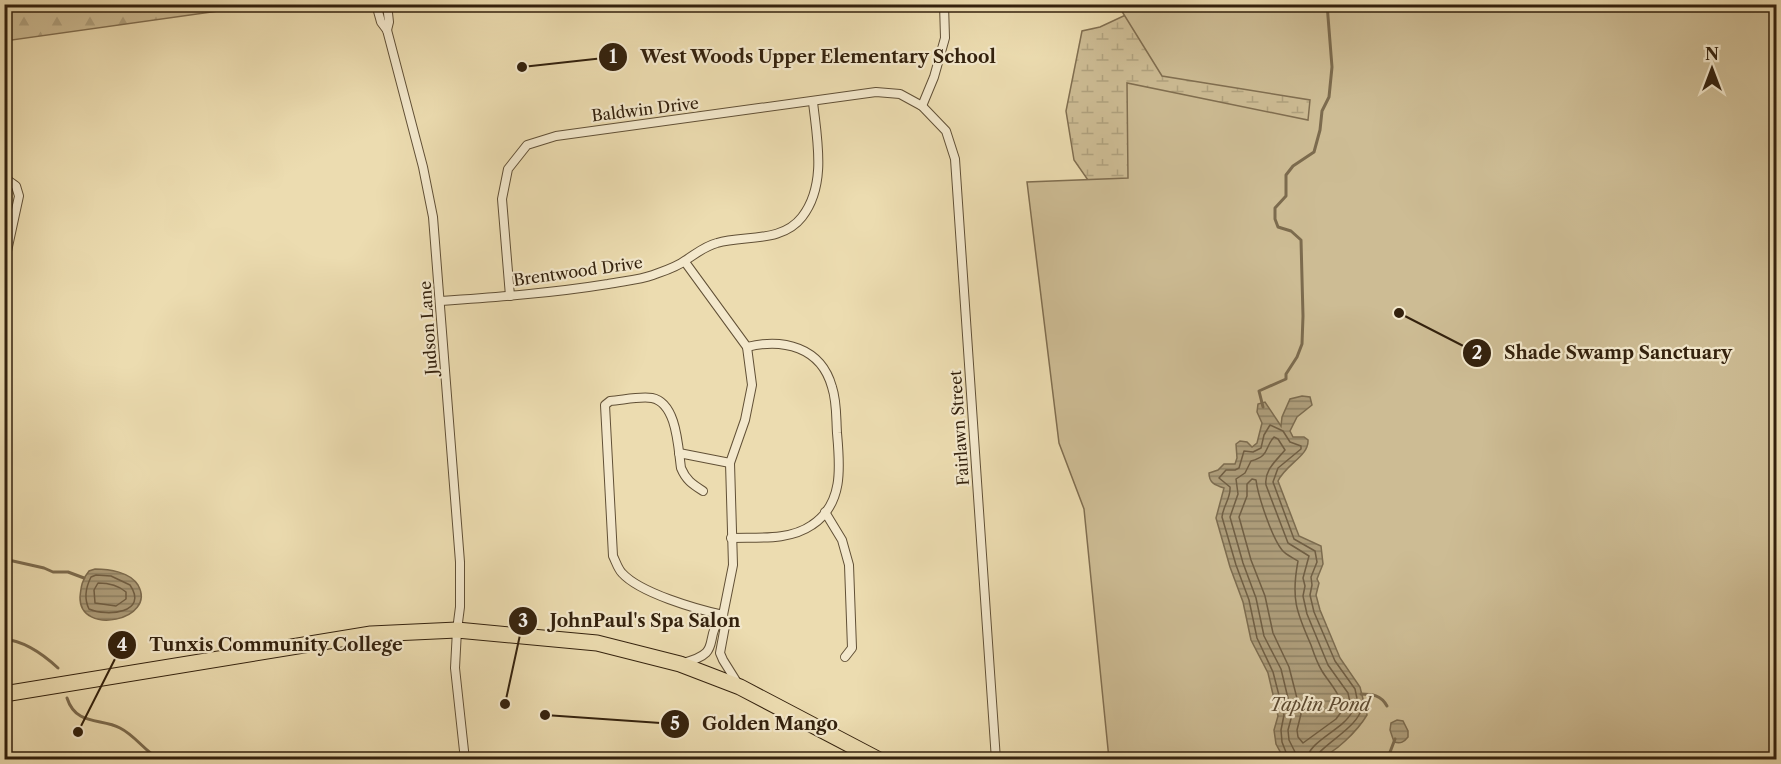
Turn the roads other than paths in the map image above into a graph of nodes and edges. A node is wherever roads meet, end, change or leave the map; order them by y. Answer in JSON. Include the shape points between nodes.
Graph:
{"nodes":[{"id":1,"x":376,"y":4,"type":"edge"},
{"id":2,"x":387,"y":4,"type":"edge"},
{"id":3,"x":944,"y":4,"type":"edge"},
{"id":4,"x":387,"y":30,"type":"junction"},
{"id":5,"x":813,"y":102,"type":"junction"},
{"id":6,"x":922,"y":106,"type":"junction"},
{"id":7,"x":7,"y":181,"type":"edge"},
{"id":8,"x":685,"y":262,"type":"junction"},
{"id":9,"x":4,"y":265,"type":"edge"},
{"id":10,"x":510,"y":296,"type":"junction"},
{"id":11,"x":441,"y":301,"type":"junction"},
{"id":12,"x":747,"y":347,"type":"junction"},
{"id":13,"x":679,"y":453,"type":"junction"},
{"id":14,"x":730,"y":463,"type":"junction"},
{"id":15,"x":703,"y":491,"type":"dead end"},
{"id":16,"x":825,"y":512,"type":"junction"},
{"id":17,"x":731,"y":538,"type":"junction"},
{"id":18,"x":723,"y":615,"type":"junction"},
{"id":19,"x":457,"y":630,"type":"junction"},
{"id":20,"x":845,"y":657,"type":"dead end"},
{"id":21,"x":680,"y":664,"type":"junction"},
{"id":22,"x":740,"y":687,"type":"junction"},
{"id":23,"x":4,"y":694,"type":"edge"},
{"id":24,"x":465,"y":759,"type":"edge"},
{"id":25,"x":879,"y":759,"type":"edge"},
{"id":26,"x":996,"y":759,"type":"edge"}],
"edges":[{"from":1,"to":4,"type":"street","name":"Judson Lane"},
{"from":2,"to":4,"type":"street","name":"Judson Lane"},
{"from":3,"to":6,"type":"street","via":[[945,38]]},
{"from":4,"to":11,"type":"street","name":"Judson Lane","via":[[429,194]]},
{"from":5,"to":6,"type":"street","name":"Baldwin Drive","via":[[876,92],[900,94]]},
{"from":5,"to":8,"type":"street","name":"Brentwood Drive","via":[[819,164],[810,205],[801,218],[775,234],[708,245]]},
{"from":5,"to":10,"type":"street","name":"Baldwin Drive","via":[[556,136],[527,145],[508,169],[502,199]]},
{"from":6,"to":26,"type":"street","name":"Fairlawn Street","via":[[946,131],[955,159]]},
{"from":7,"to":9,"type":"street","via":[[16,186],[19,196]]},
{"from":8,"to":10,"type":"street","name":"Brentwood Drive","via":[[651,276],[568,291]]},
{"from":8,"to":12,"type":"street"},
{"from":10,"to":11,"type":"street","name":"Brentwood Drive"},
{"from":11,"to":19,"type":"street","name":"Judson Lane","via":[[460,562]]},
{"from":12,"to":14,"type":"street","via":[[752,385]]},
{"from":12,"to":16,"type":"street","via":[[788,344],[810,355],[827,374],[835,398],[840,469],[837,491]]},
{"from":13,"to":14,"type":"street"},
{"from":13,"to":15,"type":"street","via":[[684,476]]},
{"from":13,"to":18,"type":"street","via":[[671,413],[663,402],[650,398],[610,401],[605,405],[614,556],[622,573],[644,587],[682,604]]},
{"from":14,"to":17,"type":"street"},
{"from":16,"to":17,"type":"street","via":[[811,526],[791,534]]},
{"from":16,"to":20,"type":"street","via":[[842,540],[849,565],[852,648]]},
{"from":17,"to":18,"type":"street","via":[[733,565]]},
{"from":18,"to":21,"type":"street","via":[[706,655]]},
{"from":18,"to":22,"type":"street","via":[[720,653]]},
{"from":19,"to":21,"type":"highway","via":[[597,643]]},
{"from":19,"to":23,"type":"highway","via":[[372,634]]},
{"from":19,"to":24,"type":"street","name":"Judson Lane","via":[[455,668]]},
{"from":21,"to":22,"type":"highway"},
{"from":22,"to":25,"type":"highway"}]}
